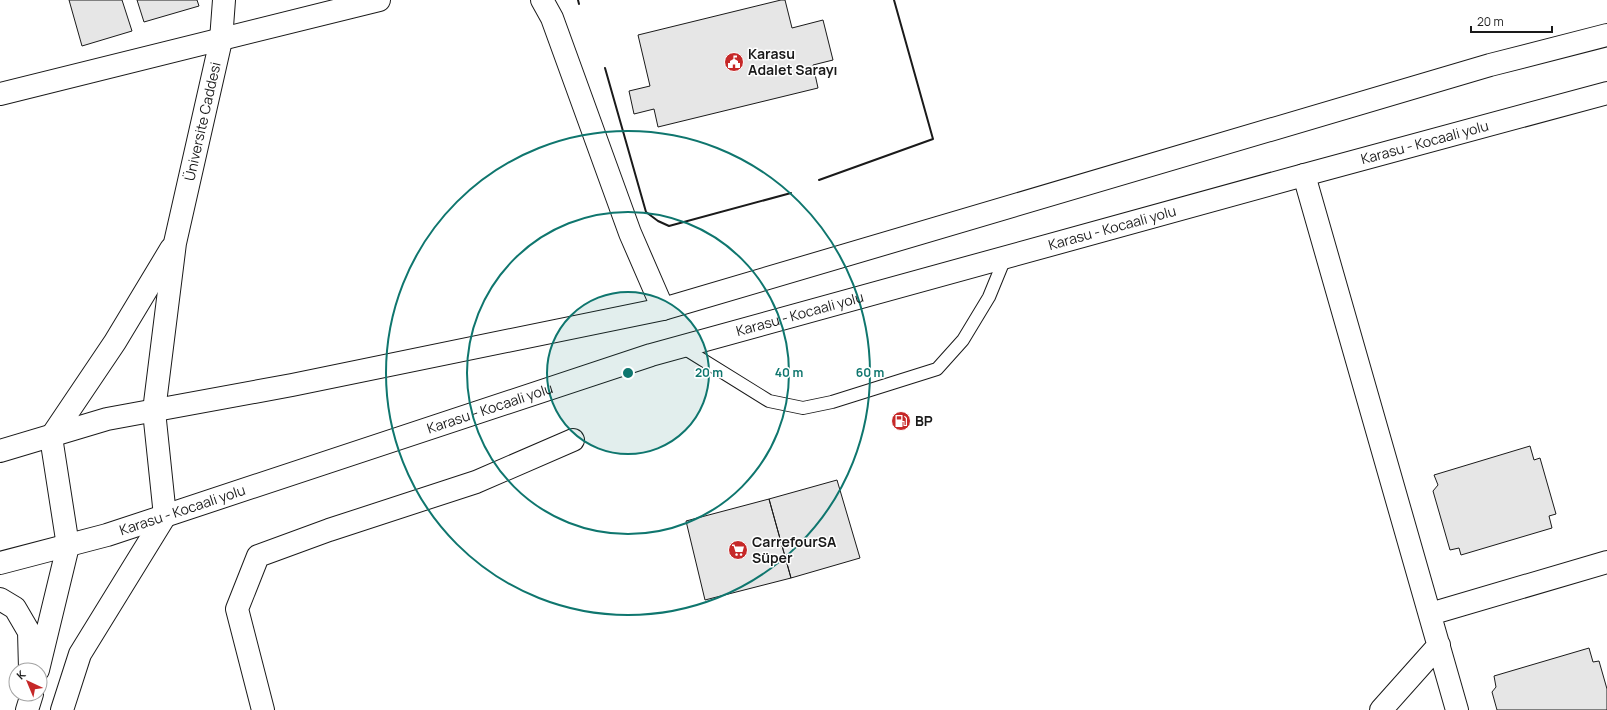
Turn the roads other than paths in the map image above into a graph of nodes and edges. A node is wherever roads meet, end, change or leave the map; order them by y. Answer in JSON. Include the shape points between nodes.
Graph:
{"nodes":[{"id":1,"x":224,"y":0,"type":"edge"},
{"id":2,"x":379,"y":0,"type":"edge"},
{"id":3,"x":542,"y":0,"type":"edge"},
{"id":4,"x":1607,"y":35,"type":"edge"},
{"id":5,"x":221,"y":40,"type":"junction"},
{"id":6,"x":1607,"y":93,"type":"edge"},
{"id":7,"x":0,"y":94,"type":"edge"},
{"id":8,"x":1304,"y":175,"type":"junction"},
{"id":9,"x":175,"y":242,"type":"junction"},
{"id":10,"x":1005,"y":258,"type":"junction"},
{"id":11,"x":663,"y":309,"type":"junction"},
{"id":12,"x":682,"y":347,"type":"junction"},
{"id":13,"x":154,"y":411,"type":"junction"},
{"id":14,"x":51,"y":437,"type":"junction"},
{"id":15,"x":573,"y":440,"type":"dead end"},
{"id":16,"x":0,"y":451,"type":"edge"},
{"id":17,"x":165,"y":516,"type":"junction"},
{"id":18,"x":68,"y":546,"type":"junction"},
{"id":19,"x":1607,"y":562,"type":"edge"},
{"id":20,"x":0,"y":563,"type":"edge"},
{"id":21,"x":0,"y":599,"type":"edge"},
{"id":22,"x":1430,"y":614,"type":"junction"},
{"id":23,"x":1439,"y":645,"type":"junction"},
{"id":24,"x":30,"y":662,"type":"edge"},
{"id":25,"x":40,"y":662,"type":"edge"},
{"id":26,"x":62,"y":710,"type":"edge"},
{"id":27,"x":263,"y":710,"type":"edge"},
{"id":28,"x":1381,"y":710,"type":"edge"},
{"id":29,"x":1457,"y":710,"type":"edge"}],
"edges":[{"from":1,"to":5,"type":"main road","name":"Üniversite Caddesi"},
{"from":2,"to":5,"type":"main road"},
{"from":3,"to":11,"type":"main road","via":[[552,18],[630,233]]},
{"from":4,"to":11,"type":"main road","via":[[1483,68]]},
{"from":5,"to":7,"type":"main road"},
{"from":5,"to":9,"type":"main road","name":"Üniversite Caddesi"},
{"from":6,"to":8,"type":"main road","name":"Karasu - Kocaali yolu"},
{"from":8,"to":10,"type":"main road","name":"Karasu - Kocaali yolu"},
{"from":8,"to":22,"type":"main road"},
{"from":9,"to":13,"type":"main road"},
{"from":9,"to":14,"type":"main road","via":[[114,342]]},
{"from":10,"to":12,"type":"main road","name":"Karasu - Kocaali yolu"},
{"from":10,"to":12,"type":"lane","via":[[989,297],[963,340],[937,369],[832,402],[803,408],[769,401]]},
{"from":11,"to":13,"type":"main road"},
{"from":12,"to":17,"type":"main road","name":"Karasu - Kocaali yolu","via":[[650,355]]},
{"from":13,"to":14,"type":"main road","via":[[107,419]]},
{"from":13,"to":17,"type":"main road"},
{"from":14,"to":16,"type":"main road"},
{"from":14,"to":18,"type":"main road"},
{"from":15,"to":27,"type":"main road","via":[[476,482],[258,556],[237,609]]},
{"from":17,"to":18,"type":"main road","name":"Karasu - Kocaali yolu"},
{"from":17,"to":26,"type":"main road","via":[[80,654]]},
{"from":18,"to":20,"type":"main road","name":"Karasu - Kocaali yolu"},
{"from":18,"to":25,"type":"main road"},
{"from":19,"to":22,"type":"main road"},
{"from":21,"to":24,"type":"main road","via":[[15,608],[29,632]]},
{"from":22,"to":23,"type":"main road"},
{"from":23,"to":28,"type":"main road"},
{"from":23,"to":29,"type":"main road"}]}
